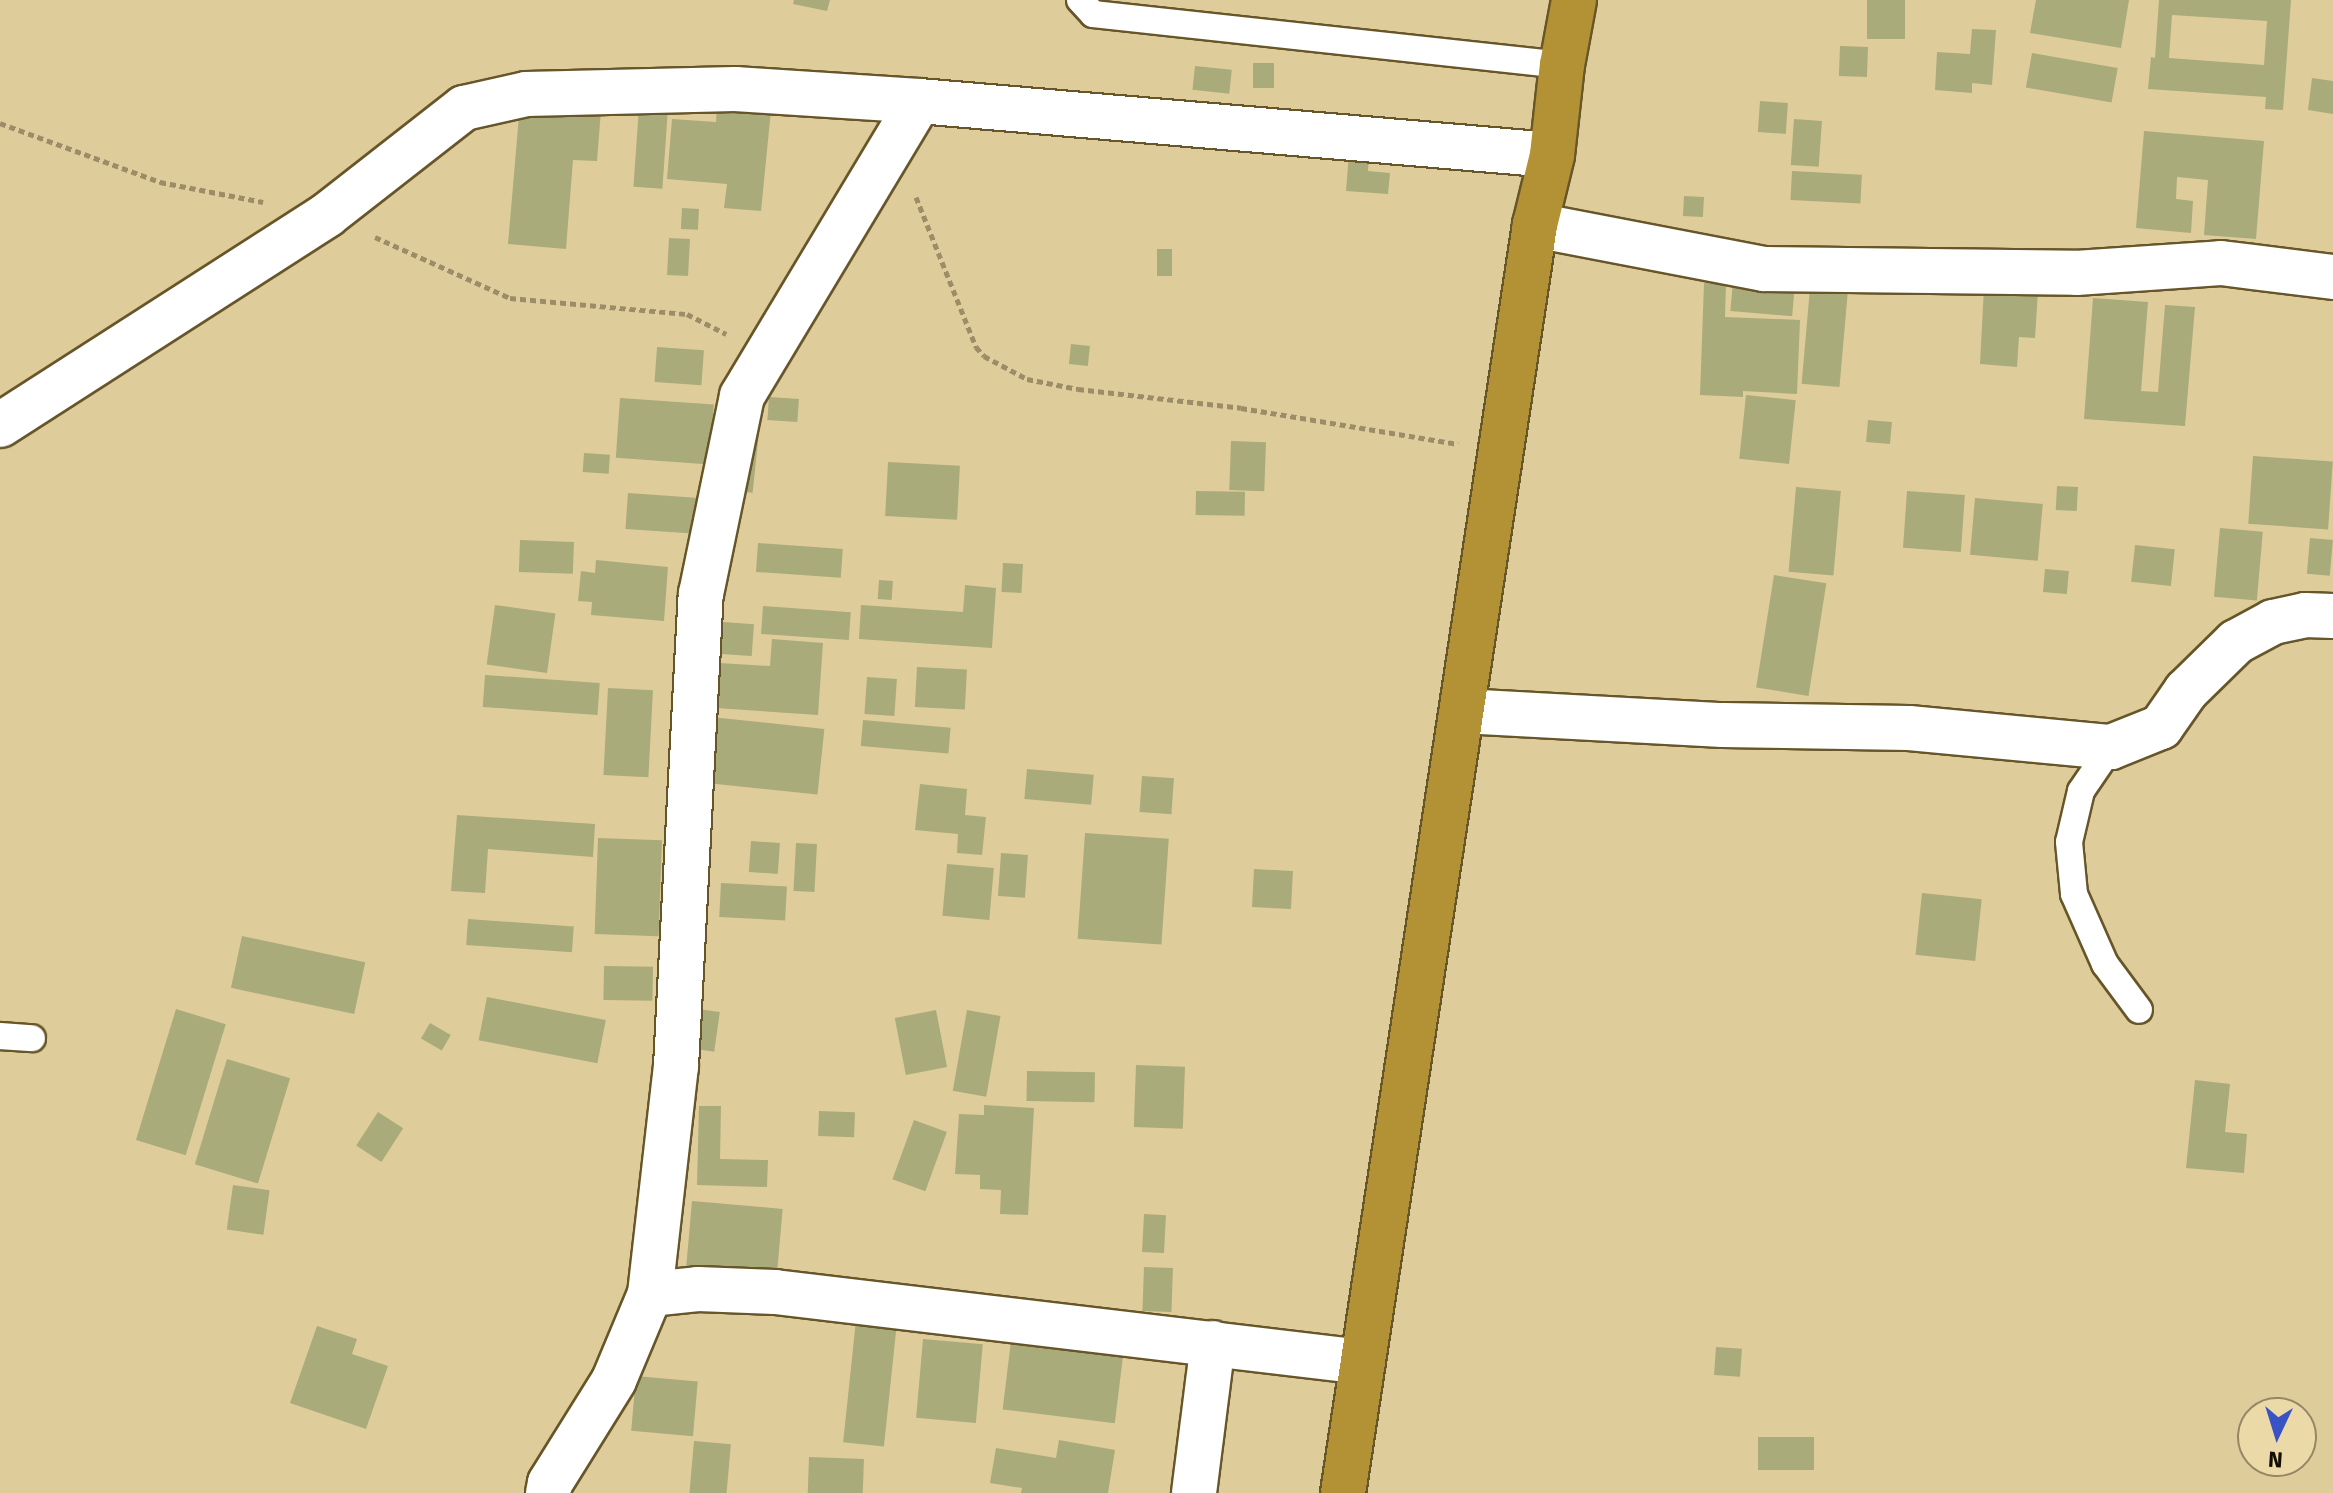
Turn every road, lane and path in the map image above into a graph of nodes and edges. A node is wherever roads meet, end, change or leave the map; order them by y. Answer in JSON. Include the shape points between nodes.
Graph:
{"nodes":[{"id":1,"x":1080,"y":0,"type":"edge"},
{"id":2,"x":1574,"y":0,"type":"edge"},
{"id":3,"x":1562,"y":65,"type":"junction"},
{"id":4,"x":919,"y":101,"type":"junction"},
{"id":5,"x":0,"y":123,"type":"edge"},
{"id":6,"x":894,"y":142,"type":"junction"},
{"id":7,"x":1552,"y":155,"type":"junction"},
{"id":8,"x":327,"y":215,"type":"junction"},
{"id":9,"x":1535,"y":225,"type":"junction"},
{"id":10,"x":2333,"y":277,"type":"edge"},
{"id":11,"x":764,"y":359,"type":"junction"},
{"id":12,"x":0,"y":425,"type":"edge"},
{"id":13,"x":1502,"y":451,"type":"junction"},
{"id":14,"x":2333,"y":616,"type":"edge"},
{"id":15,"x":1462,"y":711,"type":"junction"},
{"id":16,"x":2111,"y":747,"type":"junction"},
{"id":17,"x":2139,"y":1010,"type":"dead end"},
{"id":18,"x":0,"y":1036,"type":"edge"},
{"id":19,"x":32,"y":1038,"type":"dead end"},
{"id":20,"x":650,"y":1294,"type":"junction"},
{"id":21,"x":1213,"y":1343,"type":"junction"},
{"id":22,"x":1363,"y":1362,"type":"junction"},
{"id":23,"x":548,"y":1493,"type":"edge"},
{"id":24,"x":1194,"y":1493,"type":"edge"},
{"id":25,"x":1343,"y":1493,"type":"edge"}],
"edges":[{"from":1,"to":3,"type":"lane","via":[[1093,14]]},
{"from":2,"to":3,"type":"highway"},
{"from":3,"to":7,"type":"highway"},
{"from":4,"to":6,"type":"street"},
{"from":4,"to":7,"type":"street"},
{"from":4,"to":8,"type":"street","via":[[735,89],[526,94],[464,108]]},
{"from":5,"to":8,"type":"path","via":[[160,182]]},
{"from":6,"to":11,"type":"street"},
{"from":6,"to":13,"type":"path","via":[[976,347],[1027,379]]},
{"from":7,"to":9,"type":"highway"},
{"from":8,"to":11,"type":"path","via":[[510,298],[687,314],[755,348]]},
{"from":8,"to":12,"type":"street"},
{"from":9,"to":10,"type":"street","via":[[1764,269],[2076,273],[2221,263]]},
{"from":9,"to":13,"type":"highway"},
{"from":11,"to":20,"type":"street","via":[[742,396],[701,594],[676,1066]]},
{"from":13,"to":15,"type":"highway"},
{"from":14,"to":16,"type":"street","via":[[2273,622],[2236,642],[2186,691],[2161,727]]},
{"from":15,"to":16,"type":"street","via":[[1723,725],[1909,728]]},
{"from":15,"to":22,"type":"highway"},
{"from":16,"to":17,"type":"lane","via":[[2081,791],[2069,842],[2074,894],[2105,964]]},
{"from":18,"to":19,"type":"lane"},
{"from":20,"to":21,"type":"street","via":[[698,1289],[775,1292]]},
{"from":20,"to":23,"type":"street","via":[[614,1380]]},
{"from":21,"to":22,"type":"street"},
{"from":21,"to":24,"type":"street"},
{"from":22,"to":25,"type":"highway"}]}
